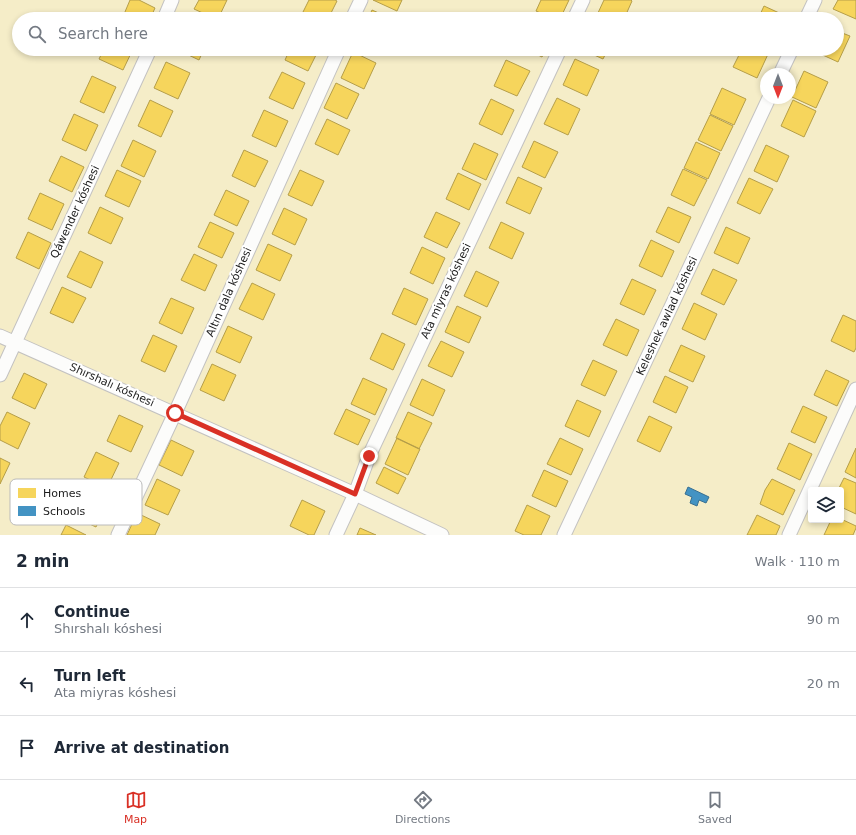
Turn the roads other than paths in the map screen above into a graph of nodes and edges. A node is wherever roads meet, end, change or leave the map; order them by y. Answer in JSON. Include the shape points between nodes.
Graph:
{"nodes":[{"id":1,"x":172,"y":0,"type":"edge"},
{"id":2,"x":361,"y":0,"type":"edge"},
{"id":3,"x":583,"y":0,"type":"edge"},
{"id":4,"x":815,"y":0,"type":"edge"},
{"id":5,"x":167,"y":12,"type":"edge"},
{"id":6,"x":355,"y":12,"type":"edge"},
{"id":7,"x":577,"y":12,"type":"edge"},
{"id":8,"x":809,"y":12,"type":"edge"},
{"id":9,"x":147,"y":56,"type":"edge"},
{"id":10,"x":336,"y":56,"type":"edge"},
{"id":11,"x":557,"y":56,"type":"edge"},
{"id":12,"x":789,"y":56,"type":"edge"},
{"id":13,"x":783,"y":68,"type":"edge"},
{"id":14,"x":766,"y":104,"type":"edge"},
{"id":15,"x":0,"y":336,"type":"edge"},
{"id":16,"x":15,"y":342,"type":"junction"},
{"id":17,"x":0,"y":375,"type":"edge"},
{"id":18,"x":856,"y":389,"type":"edge"},
{"id":19,"x":175,"y":413,"type":"junction"},
{"id":20,"x":142,"y":484,"type":"edge"},
{"id":21,"x":355,"y":494,"type":"junction"},
{"id":22,"x":123,"y":525,"type":"edge"},
{"id":23,"x":118,"y":535,"type":"edge"},
{"id":24,"x":336,"y":535,"type":"edge"},
{"id":25,"x":442,"y":535,"type":"edge"},
{"id":26,"x":564,"y":535,"type":"edge"},
{"id":27,"x":790,"y":535,"type":"edge"}],
"edges":[{"from":1,"to":5,"type":"street"},
{"from":2,"to":6,"type":"street"},
{"from":3,"to":7,"type":"street"},
{"from":4,"to":8,"type":"street"},
{"from":9,"to":16,"type":"street","name":"Qáwender kóshesi"},
{"from":10,"to":19,"type":"street","name":"Altın dala kóshesi"},
{"from":11,"to":21,"type":"street","name":"Ata miyras kóshesi","via":[[372,449]]},
{"from":12,"to":13,"type":"street"},
{"from":14,"to":26,"type":"street","name":"Keleshek awlad kóshesi"},
{"from":15,"to":16,"type":"street","name":"Shırshalı kóshesi"},
{"from":16,"to":17,"type":"street","name":"Qáwender kóshesi"},
{"from":16,"to":19,"type":"street","name":"Shırshalı kóshesi"},
{"from":18,"to":27,"type":"street"},
{"from":19,"to":20,"type":"street","name":"Altın dala kóshesi"},
{"from":19,"to":21,"type":"street","name":"Shırshalı kóshesi"},
{"from":21,"to":24,"type":"street","name":"Ata miyras kóshesi"},
{"from":21,"to":25,"type":"street","name":"Shırshalı kóshesi"},
{"from":22,"to":23,"type":"street","name":"Altın dala kóshesi"}]}
